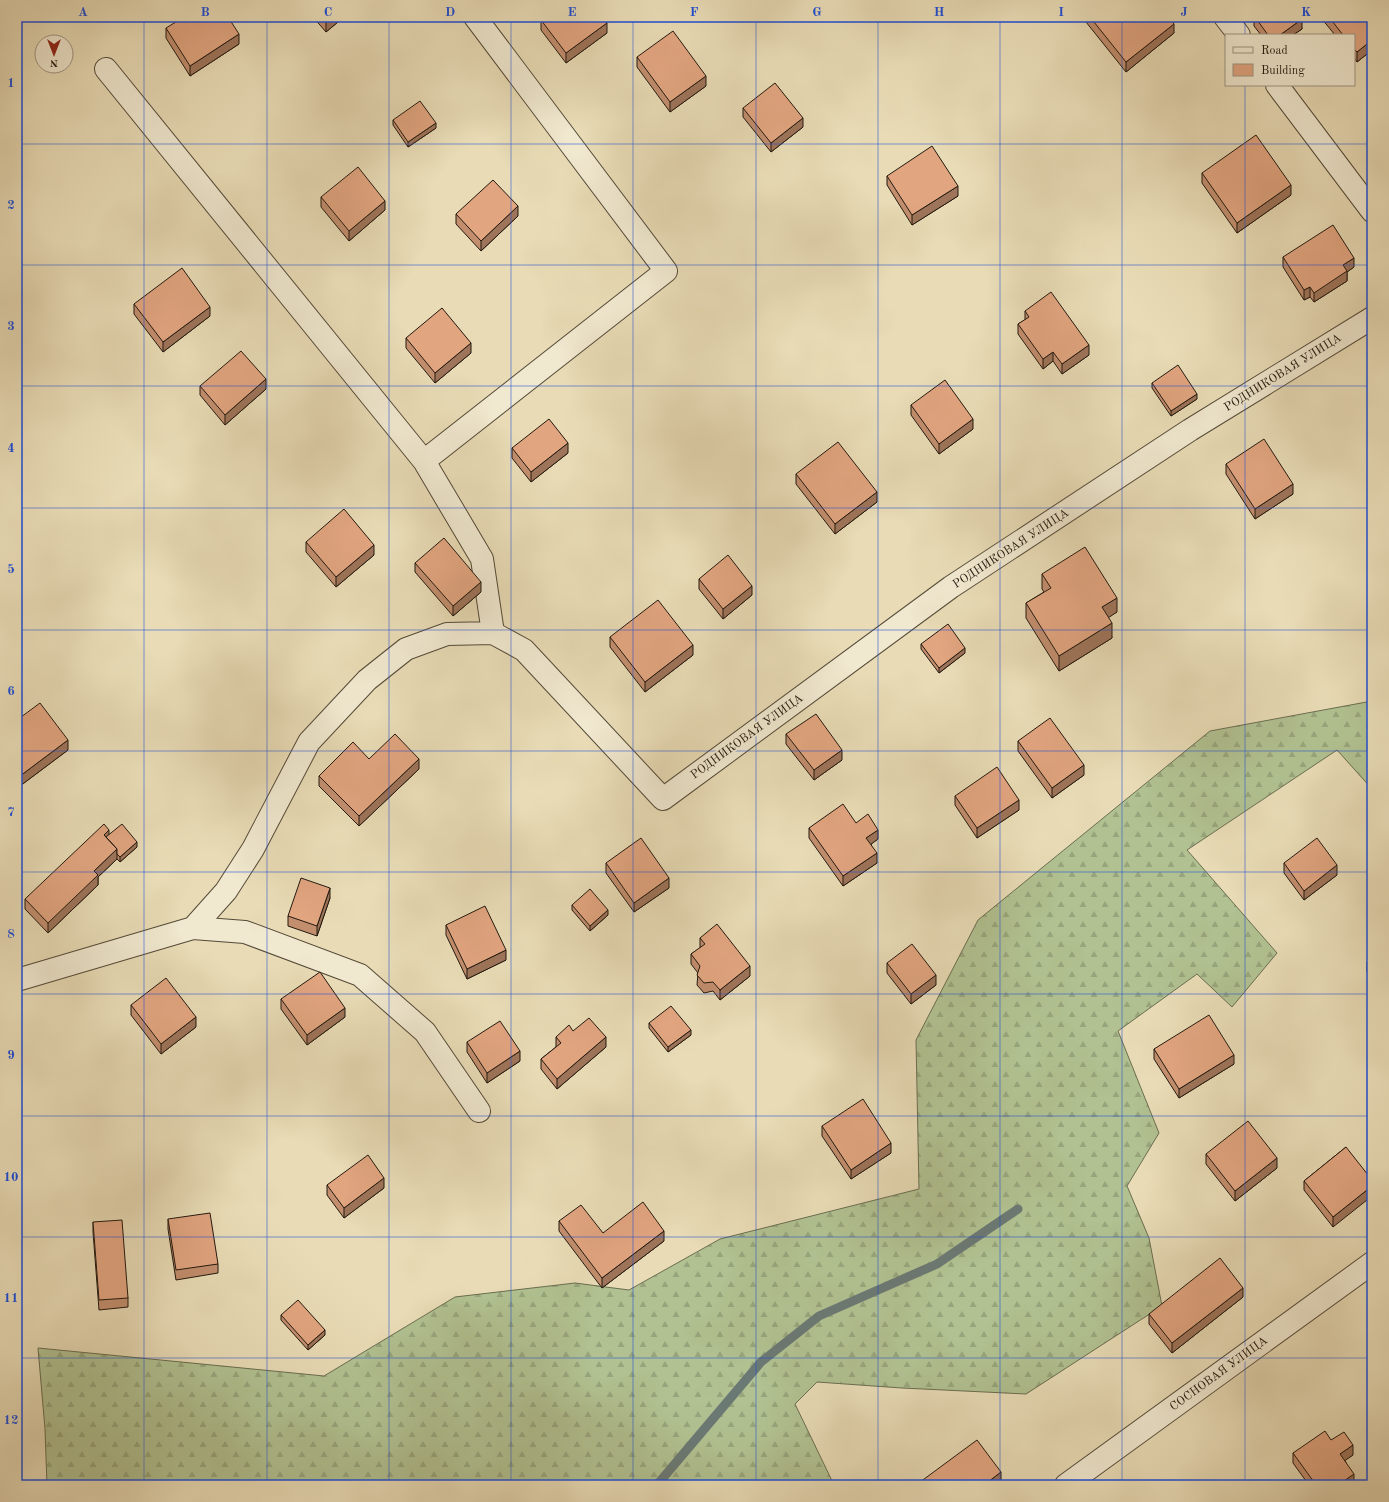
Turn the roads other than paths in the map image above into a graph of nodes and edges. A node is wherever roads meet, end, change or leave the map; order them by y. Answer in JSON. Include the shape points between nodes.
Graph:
{"nodes":[{"id":1,"x":475,"y":17,"type":"edge"},
{"id":2,"x":1225,"y":17,"type":"edge"},
{"id":3,"x":1238,"y":34,"type":"edge"},
{"id":4,"x":106,"y":69,"type":"dead end"},
{"id":5,"x":1277,"y":86,"type":"edge"},
{"id":6,"x":1372,"y":211,"type":"edge"},
{"id":7,"x":1372,"y":318,"type":"edge"},
{"id":8,"x":424,"y":461,"type":"junction"},
{"id":9,"x":493,"y":633,"type":"junction"},
{"id":10,"x":193,"y":928,"type":"junction"},
{"id":11,"x":17,"y":980,"type":"edge"},
{"id":12,"x":479,"y":1111,"type":"dead end"},
{"id":13,"x":1372,"y":1263,"type":"edge"},
{"id":14,"x":1066,"y":1485,"type":"edge"}],
"edges":[{"from":1,"to":8,"type":"street","via":[[666,270]]},
{"from":2,"to":3,"type":"street"},
{"from":4,"to":8,"type":"street"},
{"from":5,"to":6,"type":"street"},
{"from":7,"to":9,"type":"street","name":"РОДНИКОВАЯ УЛИЦА","via":[[1190,430],[951,587],[663,799],[524,650]]},
{"from":8,"to":9,"type":"street","via":[[482,559]]},
{"from":9,"to":10,"type":"street","via":[[447,634],[406,649],[367,680],[309,742],[253,849],[226,891]]},
{"from":10,"to":11,"type":"street"},
{"from":10,"to":12,"type":"street","via":[[245,932],[360,975],[425,1032]]},
{"from":13,"to":14,"type":"street","name":"СОСНОВАЯ УЛИЦА"}]}
